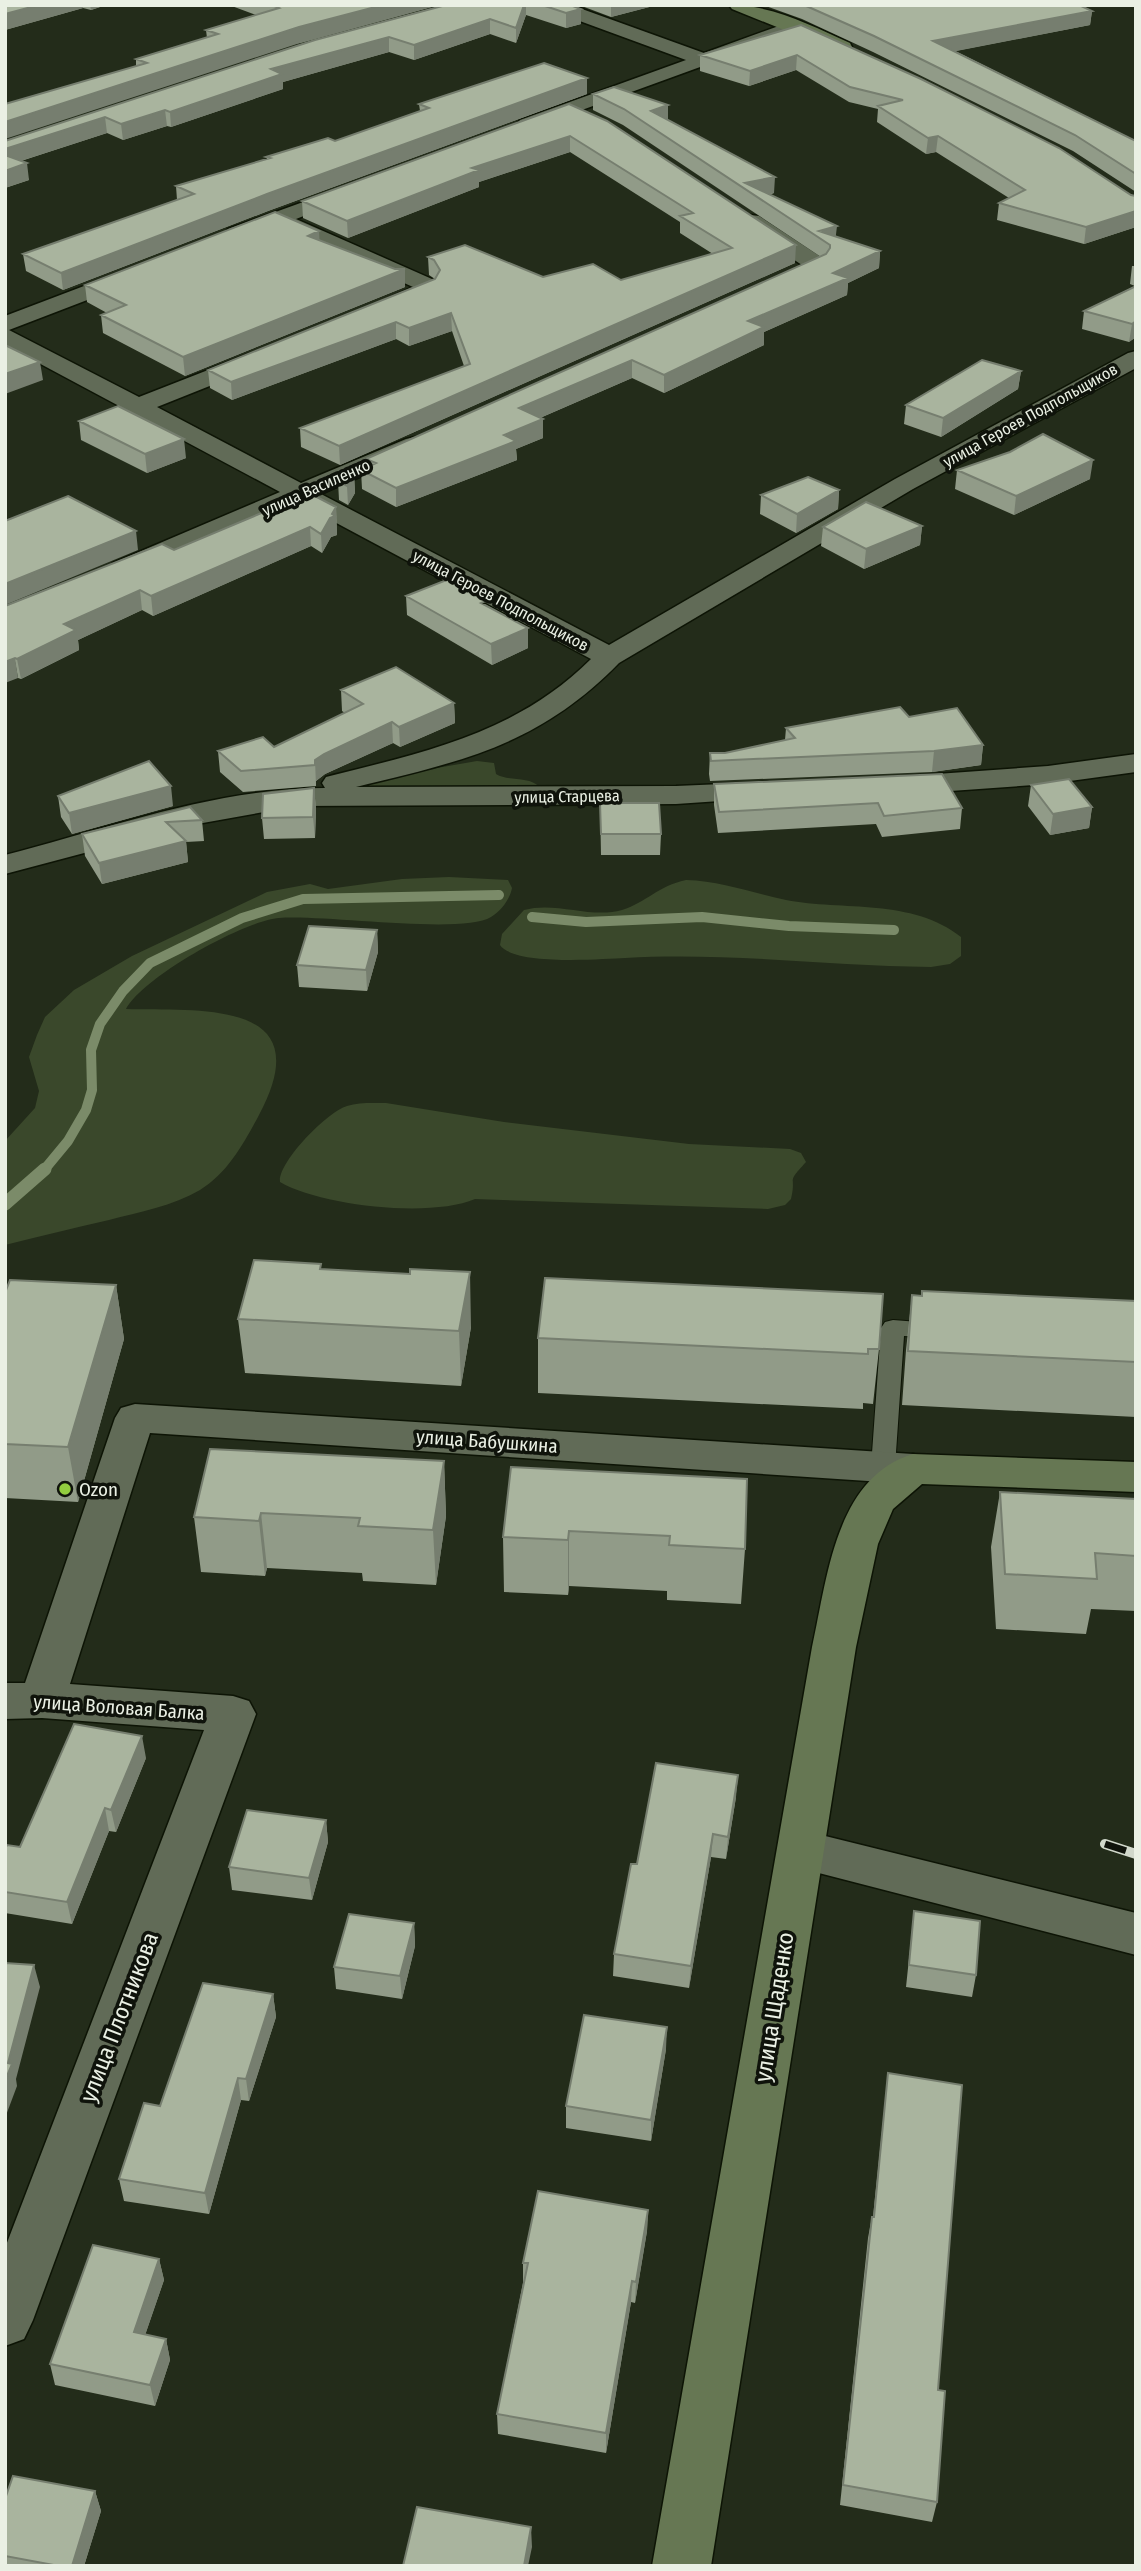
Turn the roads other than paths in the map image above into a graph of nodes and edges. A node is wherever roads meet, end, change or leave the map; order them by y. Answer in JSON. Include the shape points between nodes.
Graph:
{"nodes":[{"id":1,"x":553,"y":5,"type":"edge"},
{"id":2,"x":738,"y":5,"type":"edge"},
{"id":3,"x":796,"y":26,"type":"junction"},
{"id":4,"x":859,"y":55,"type":"edge"},
{"id":5,"x":702,"y":59,"type":"junction"},
{"id":6,"x":568,"y":109,"type":"junction"},
{"id":7,"x":601,"y":123,"type":"edge"},
{"id":8,"x":504,"y":133,"type":"edge"},
{"id":9,"x":378,"y":180,"type":"edge"},
{"id":10,"x":738,"y":212,"type":"edge"},
{"id":11,"x":277,"y":218,"type":"junction"},
{"id":12,"x":212,"y":243,"type":"edge"},
{"id":13,"x":148,"y":269,"type":"edge"},
{"id":14,"x":791,"y":275,"type":"edge"},
{"id":15,"x":368,"y":315,"type":"edge"},
{"id":16,"x":5,"y":324,"type":"edge"},
{"id":17,"x":5,"y":336,"type":"edge"},
{"id":18,"x":279,"y":350,"type":"edge"},
{"id":19,"x":1136,"y":358,"type":"edge"},
{"id":20,"x":139,"y":406,"type":"junction"},
{"id":21,"x":441,"y":432,"type":"edge"},
{"id":22,"x":303,"y":494,"type":"junction"},
{"id":23,"x":104,"y":576,"type":"edge"},
{"id":24,"x":609,"y":657,"type":"junction"},
{"id":25,"x":1136,"y":763,"type":"edge"},
{"id":26,"x":869,"y":787,"type":"edge"},
{"id":27,"x":790,"y":790,"type":"edge"},
{"id":28,"x":297,"y":797,"type":"junction"},
{"id":29,"x":5,"y":865,"type":"edge"},
{"id":30,"x":961,"y":1331,"type":"edge"},
{"id":31,"x":898,"y":1468,"type":"junction"},
{"id":32,"x":1136,"y":1477,"type":"edge"},
{"id":33,"x":23,"y":1700,"type":"edge"},
{"id":34,"x":233,"y":1714,"type":"joint"},
{"id":35,"x":800,"y":1850,"type":"junction"},
{"id":36,"x":1136,"y":1934,"type":"edge"},
{"id":37,"x":5,"y":2320,"type":"edge"},
{"id":38,"x":681,"y":2566,"type":"edge"}],
"edges":[{"from":1,"to":5,"type":"street"},
{"from":2,"to":3,"type":"street"},
{"from":3,"to":4,"type":"street"},
{"from":3,"to":5,"type":"street"},
{"from":5,"to":6,"type":"street"},
{"from":6,"to":7,"type":"street"},
{"from":6,"to":8,"type":"street"},
{"from":9,"to":11,"type":"street"},
{"from":10,"to":14,"type":"street","via":[[816,264]]},
{"from":11,"to":12,"type":"street"},
{"from":11,"to":15,"type":"street","via":[[427,289]]},
{"from":13,"to":16,"type":"street"},
{"from":17,"to":20,"type":"street","name":"улица Героев Подпольщиков"},
{"from":18,"to":20,"type":"street"},
{"from":19,"to":24,"type":"street","name":"улица Героев Подпольщиков","via":[[904,484]]},
{"from":20,"to":22,"type":"street","name":"улица Героев Подпольщиков"},
{"from":21,"to":22,"type":"street","name":"улица Василенко"},
{"from":22,"to":23,"type":"street","name":"улица Василенко"},
{"from":22,"to":24,"type":"street","name":"улица Героев Подпольщиков"},
{"from":24,"to":28,"type":"street","via":[[562,701],[480,745]]},
{"from":25,"to":26,"type":"street","via":[[1048,775]]},
{"from":27,"to":28,"type":"street","name":"улица Старцева","via":[[676,796]]},
{"from":28,"to":29,"type":"street","name":"улица Старцева","via":[[223,809]]},
{"from":30,"to":31,"type":"lane","via":[[893,1328]]},
{"from":31,"to":32,"type":"street","name":"улица Бабушкина"},
{"from":31,"to":33,"type":"street","name":"улица Бабушкина","via":[[135,1418]]},
{"from":31,"to":35,"type":"street","name":"улица Щаденко","via":[[875,1500],[857,1544],[834,1647]]},
{"from":33,"to":34,"type":"street","name":"улица Воловая Балка"},
{"from":34,"to":37,"type":"street","name":"улица Плотникова"},
{"from":35,"to":36,"type":"street"},
{"from":35,"to":38,"type":"street","name":"улица Щаденко"}]}
